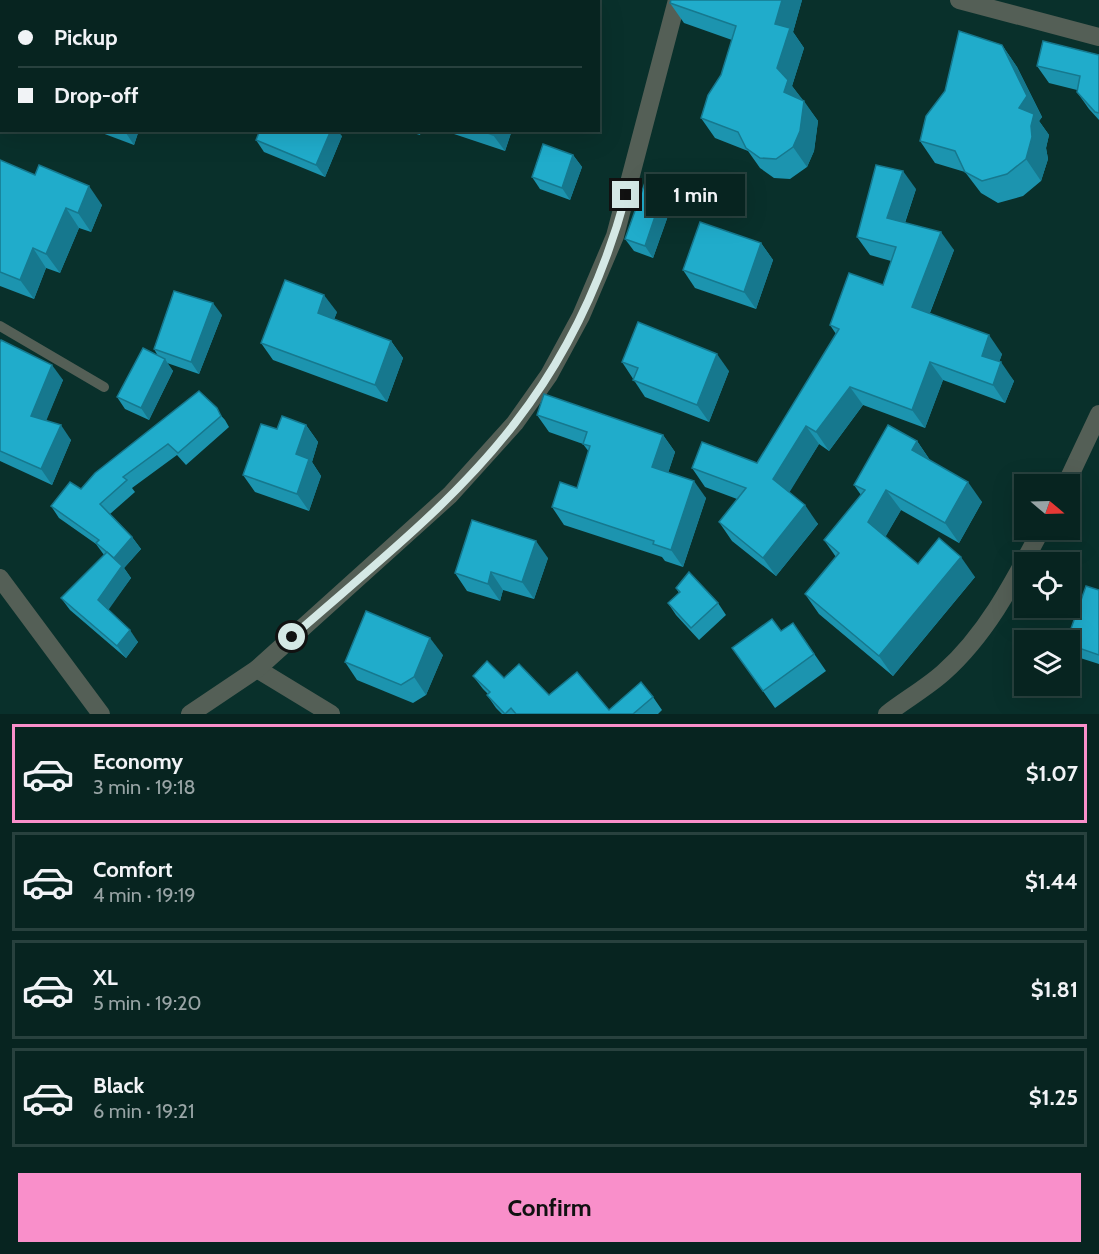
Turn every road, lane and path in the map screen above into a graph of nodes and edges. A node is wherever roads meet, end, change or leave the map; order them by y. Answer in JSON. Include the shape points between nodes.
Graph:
{"nodes":[{"id":1,"x":677,"y":0,"type":"edge"},
{"id":2,"x":959,"y":0,"type":"edge"},
{"id":3,"x":1099,"y":37,"type":"edge"},
{"id":4,"x":0,"y":326,"type":"edge"},
{"id":5,"x":104,"y":387,"type":"dead end"},
{"id":6,"x":1099,"y":414,"type":"edge"},
{"id":7,"x":1071,"y":474,"type":"edge"},
{"id":8,"x":1036,"y":540,"type":"edge"},
{"id":9,"x":0,"y":578,"type":"edge"},
{"id":10,"x":257,"y":669,"type":"junction"},
{"id":11,"x":101,"y":714,"type":"edge"},
{"id":12,"x":190,"y":714,"type":"edge"},
{"id":13,"x":331,"y":714,"type":"edge"},
{"id":14,"x":887,"y":714,"type":"edge"}],
"edges":[{"from":1,"to":10,"type":"street","via":[[615,236],[581,316],[549,375],[515,423],[450,495]]},
{"from":2,"to":3,"type":"street"},
{"from":4,"to":5,"type":"lane"},
{"from":6,"to":7,"type":"street"},
{"from":8,"to":14,"type":"street","via":[[999,608],[977,634],[943,673]]},
{"from":9,"to":11,"type":"street"},
{"from":10,"to":12,"type":"street"},
{"from":10,"to":13,"type":"street"}]}
